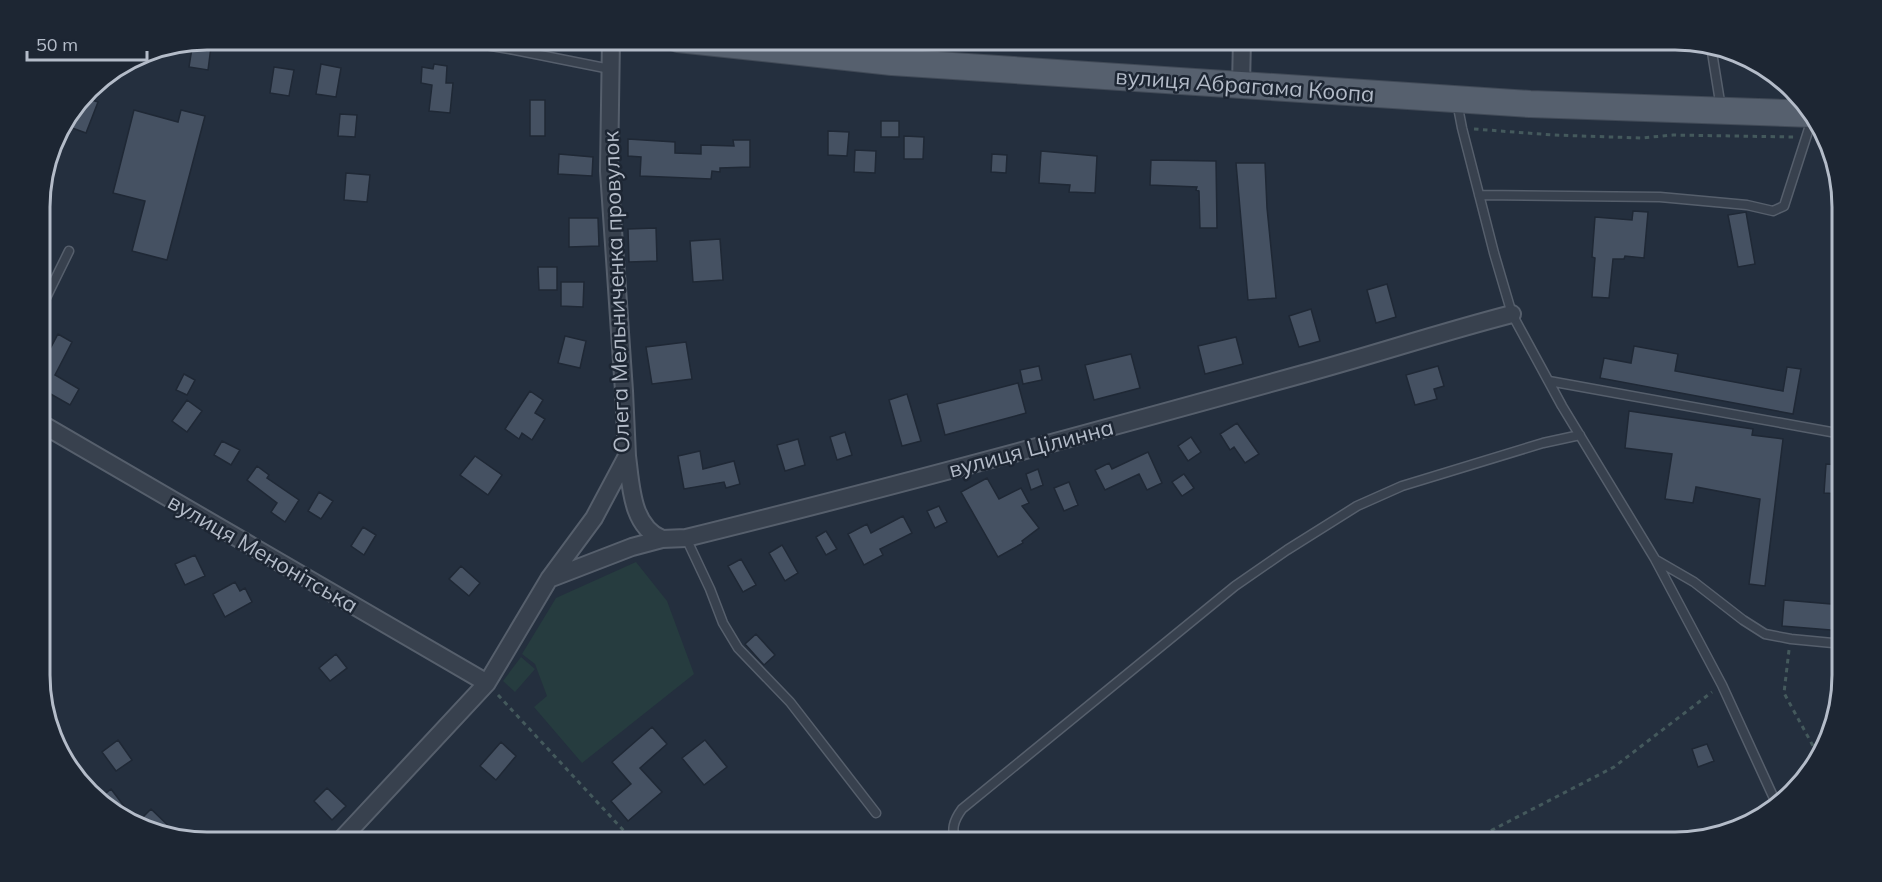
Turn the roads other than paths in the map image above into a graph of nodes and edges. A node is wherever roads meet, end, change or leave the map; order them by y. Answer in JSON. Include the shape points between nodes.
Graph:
{"nodes":[{"id":1,"x":514,"y":50,"type":"edge"},
{"id":2,"x":611,"y":50,"type":"edge"},
{"id":3,"x":780,"y":50,"type":"edge"},
{"id":4,"x":1242,"y":50,"type":"edge"},
{"id":5,"x":1712,"y":54,"type":"edge"},
{"id":6,"x":610,"y":69,"type":"junction"},
{"id":7,"x":1241,"y":85,"type":"junction"},
{"id":8,"x":1457,"y":99,"type":"junction"},
{"id":9,"x":1722,"y":111,"type":"junction"},
{"id":10,"x":1807,"y":122,"type":"edge"},
{"id":11,"x":1810,"y":125,"type":"edge"},
{"id":12,"x":1479,"y":195,"type":"junction"},
{"id":13,"x":69,"y":251,"type":"dead end"},
{"id":14,"x":50,"y":290,"type":"edge"},
{"id":15,"x":1512,"y":314,"type":"junction"},
{"id":16,"x":1550,"y":381,"type":"junction"},
{"id":17,"x":50,"y":429,"type":"edge"},
{"id":18,"x":1832,"y":432,"type":"edge"},
{"id":19,"x":1580,"y":435,"type":"junction"},
{"id":20,"x":627,"y":456,"type":"junction"},
{"id":21,"x":686,"y":538,"type":"junction"},
{"id":22,"x":662,"y":539,"type":"junction"},
{"id":23,"x":1656,"y":559,"type":"junction"},
{"id":24,"x":549,"y":579,"type":"junction"},
{"id":25,"x":1832,"y":643,"type":"edge"},
{"id":26,"x":487,"y":683,"type":"junction"},
{"id":27,"x":1774,"y":798,"type":"edge"},
{"id":28,"x":876,"y":813,"type":"dead end"},
{"id":29,"x":348,"y":832,"type":"edge"},
{"id":30,"x":953,"y":832,"type":"edge"}],
"edges":[{"from":1,"to":6,"type":"lane"},
{"from":2,"to":6,"type":"street","name":"Олега Мельниченка провулок"},
{"from":3,"to":7,"type":"main road","name":"вулиця Абрагама Коопа","via":[[892,62]]},
{"from":4,"to":7,"type":"street"},
{"from":5,"to":9,"type":"lane"},
{"from":6,"to":20,"type":"street","name":"Олега Мельниченка провулок","via":[[609,171]]},
{"from":7,"to":8,"type":"main road","name":"вулиця Абрагама Коопа"},
{"from":8,"to":9,"type":"main road","name":"вулиця Абрагама Коопа"},
{"from":8,"to":12,"type":"lane"},
{"from":9,"to":10,"type":"main road","name":"вулиця Абрагама Коопа"},
{"from":11,"to":12,"type":"lane","via":[[1784,207],[1773,211],[1660,197]]},
{"from":12,"to":15,"type":"lane"},
{"from":13,"to":14,"type":"lane"},
{"from":15,"to":16,"type":"lane"},
{"from":15,"to":21,"type":"street","name":"вулиця Цілинна","via":[[986,461]]},
{"from":16,"to":18,"type":"lane"},
{"from":16,"to":19,"type":"lane"},
{"from":17,"to":26,"type":"street","name":"вулиця Менонітська"},
{"from":19,"to":23,"type":"lane"},
{"from":19,"to":30,"type":"lane","via":[[1402,486],[1358,506],[1287,550],[1235,586],[962,809]]},
{"from":20,"to":22,"type":"street","via":[[635,506],[651,534]]},
{"from":20,"to":24,"type":"street","name":"Олега Мельниченка провулок","via":[[594,518]]},
{"from":21,"to":22,"type":"street","name":"вулиця Цілинна"},
{"from":21,"to":28,"type":"lane","via":[[738,648],[790,702]]},
{"from":22,"to":24,"type":"street","name":"вулиця Цілинна"},
{"from":23,"to":25,"type":"lane","via":[[1766,634]]},
{"from":23,"to":27,"type":"lane","via":[[1722,685]]},
{"from":24,"to":26,"type":"street","name":"Олега Мельниченка провулок"},
{"from":26,"to":29,"type":"street","name":"Олега Мельниченка провулок"}]}
